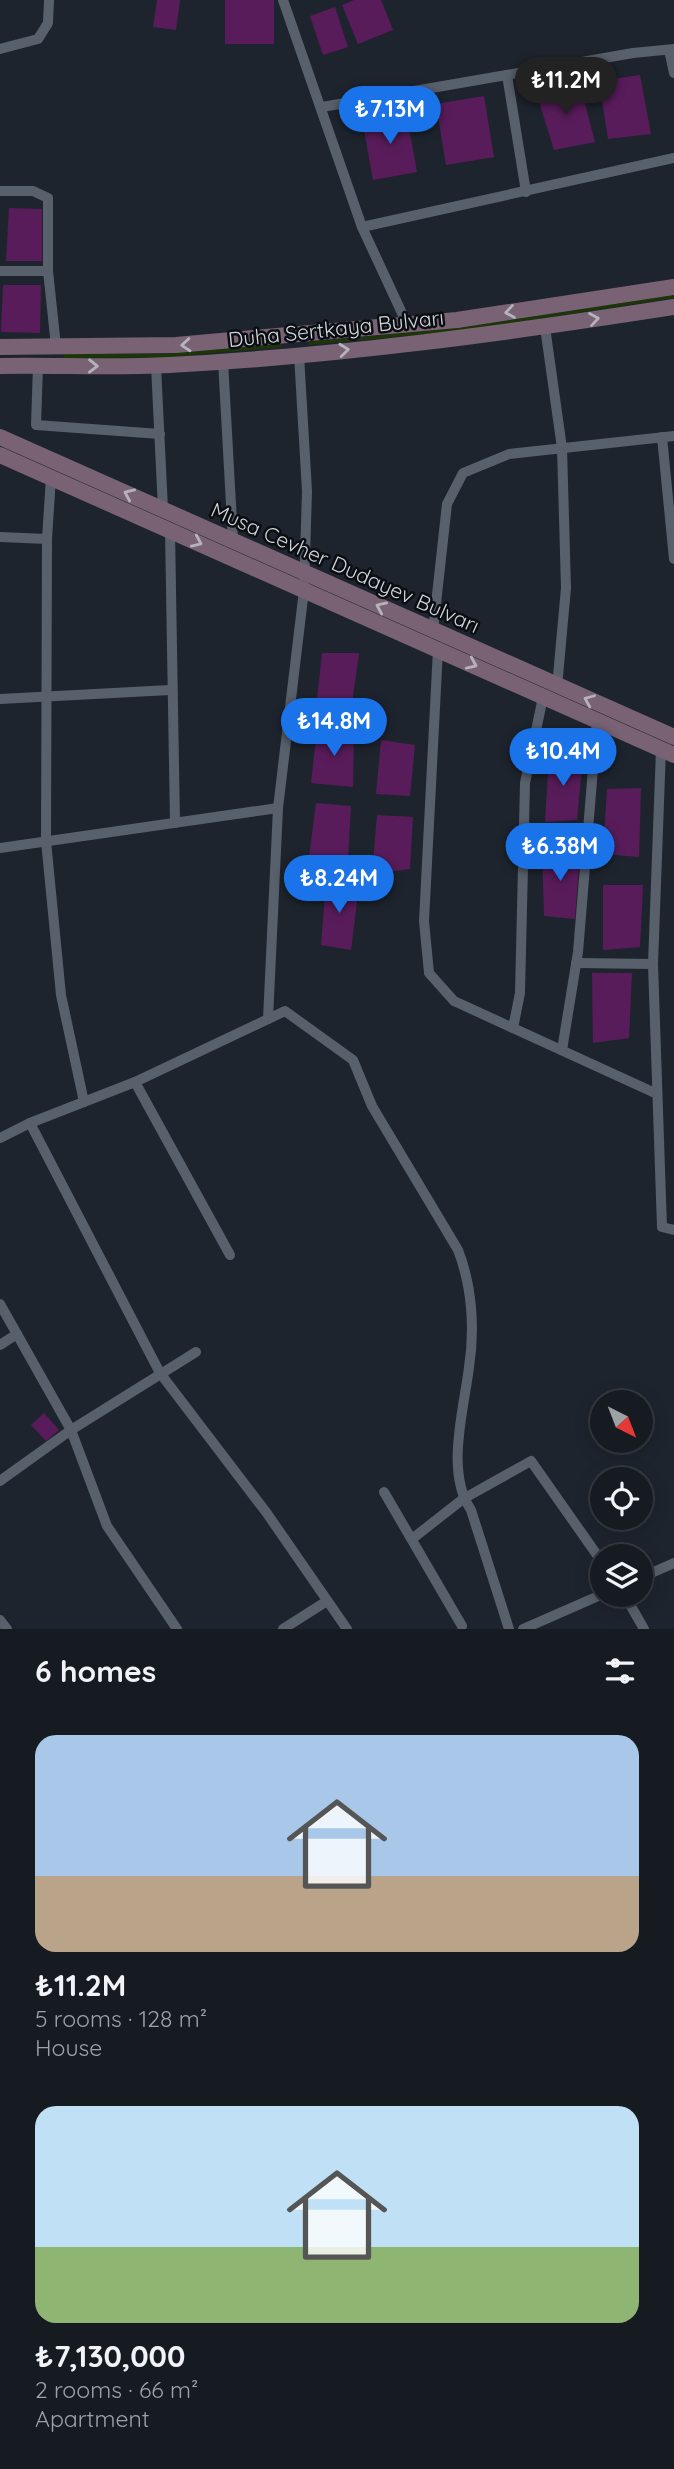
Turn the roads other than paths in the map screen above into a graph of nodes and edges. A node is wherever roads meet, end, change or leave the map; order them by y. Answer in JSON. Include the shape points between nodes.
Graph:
{"nodes":[{"id":1,"x":49,"y":0,"type":"edge"},
{"id":2,"x":283,"y":0,"type":"edge"},
{"id":3,"x":0,"y":48,"type":"edge"},
{"id":4,"x":672,"y":50,"type":"edge"},
{"id":5,"x":674,"y":73,"type":"edge"},
{"id":6,"x":507,"y":75,"type":"junction"},
{"id":7,"x":322,"y":107,"type":"junction"},
{"id":8,"x":674,"y":158,"type":"edge"},
{"id":9,"x":0,"y":191,"type":"edge"},
{"id":10,"x":526,"y":192,"type":"junction"},
{"id":11,"x":362,"y":227,"type":"junction"},
{"id":12,"x":0,"y":271,"type":"edge"},
{"id":13,"x":48,"y":271,"type":"junction"},
{"id":14,"x":674,"y":287,"type":"edge"},
{"id":15,"x":674,"y":307,"type":"edge"},
{"id":16,"x":407,"y":324,"type":"junction"},
{"id":17,"x":545,"y":327,"type":"junction"},
{"id":18,"x":295,"y":335,"type":"junction"},
{"id":19,"x":56,"y":346,"type":"junction"},
{"id":20,"x":0,"y":347,"type":"edge"},
{"id":21,"x":299,"y":355,"type":"junction"},
{"id":22,"x":223,"y":361,"type":"junction"},
{"id":23,"x":57,"y":365,"type":"junction"},
{"id":24,"x":0,"y":366,"type":"edge"},
{"id":25,"x":38,"y":366,"type":"junction"},
{"id":26,"x":156,"y":366,"type":"junction"},
{"id":27,"x":160,"y":434,"type":"junction"},
{"id":28,"x":0,"y":437,"type":"edge"},
{"id":29,"x":668,"y":437,"type":"edge"},
{"id":30,"x":562,"y":448,"type":"junction"},
{"id":31,"x":0,"y":454,"type":"edge"},
{"id":32,"x":51,"y":477,"type":"junction"},
{"id":33,"x":163,"y":509,"type":"junction"},
{"id":34,"x":170,"y":530,"type":"junction"},
{"id":35,"x":672,"y":536,"type":"edge"},
{"id":36,"x":0,"y":537,"type":"edge"},
{"id":37,"x":47,"y":538,"type":"junction"},
{"id":38,"x":233,"y":540,"type":"junction"},
{"id":39,"x":674,"y":559,"type":"edge"},
{"id":40,"x":305,"y":573,"type":"junction"},
{"id":41,"x":304,"y":590,"type":"junction"},
{"id":42,"x":433,"y":631,"type":"junction"},
{"id":43,"x":438,"y":649,"type":"junction"},
{"id":44,"x":170,"y":690,"type":"junction"},
{"id":45,"x":550,"y":692,"type":"junction"},
{"id":46,"x":48,"y":698,"type":"junction"},
{"id":47,"x":0,"y":699,"type":"edge"},
{"id":48,"x":597,"y":720,"type":"junction"},
{"id":49,"x":674,"y":737,"type":"edge"},
{"id":50,"x":668,"y":752,"type":"edge"},
{"id":51,"x":278,"y":808,"type":"junction"},
{"id":52,"x":174,"y":823,"type":"junction"},
{"id":53,"x":46,"y":841,"type":"junction"},
{"id":54,"x":0,"y":848,"type":"edge"},
{"id":55,"x":576,"y":963,"type":"junction"},
{"id":56,"x":653,"y":964,"type":"junction"},
{"id":57,"x":268,"y":1019,"type":"junction"},
{"id":58,"x":513,"y":1028,"type":"junction"},
{"id":59,"x":562,"y":1050,"type":"junction"},
{"id":60,"x":135,"y":1082,"type":"junction"},
{"id":61,"x":655,"y":1093,"type":"junction"},
{"id":62,"x":85,"y":1102,"type":"junction"},
{"id":63,"x":30,"y":1123,"type":"junction"},
{"id":64,"x":0,"y":1138,"type":"edge"},
{"id":65,"x":674,"y":1230,"type":"edge"},
{"id":66,"x":230,"y":1255,"type":"dead end"},
{"id":67,"x":0,"y":1304,"type":"edge"},
{"id":68,"x":17,"y":1334,"type":"junction"},
{"id":69,"x":0,"y":1345,"type":"edge"},
{"id":70,"x":196,"y":1352,"type":"dead end"},
{"id":71,"x":160,"y":1373,"type":"junction"},
{"id":72,"x":71,"y":1430,"type":"junction"},
{"id":73,"x":0,"y":1481,"type":"edge"},
{"id":74,"x":384,"y":1492,"type":"dead end"},
{"id":75,"x":463,"y":1499,"type":"junction"},
{"id":76,"x":412,"y":1539,"type":"junction"},
{"id":77,"x":590,"y":1545,"type":"edge"},
{"id":78,"x":674,"y":1563,"type":"edge"},
{"id":79,"x":653,"y":1572,"type":"edge"},
{"id":80,"x":590,"y":1600,"type":"edge"},
{"id":81,"x":327,"y":1601,"type":"junction"},
{"id":82,"x":631,"y":1607,"type":"edge"},
{"id":83,"x":0,"y":1620,"type":"edge"},
{"id":84,"x":461,"y":1628,"type":"edge"},
{"id":85,"x":7,"y":1629,"type":"edge"},
{"id":86,"x":177,"y":1629,"type":"edge"},
{"id":87,"x":283,"y":1629,"type":"edge"},
{"id":88,"x":347,"y":1629,"type":"edge"},
{"id":89,"x":509,"y":1629,"type":"edge"},
{"id":90,"x":523,"y":1629,"type":"edge"},
{"id":91,"x":644,"y":1629,"type":"edge"}],
"edges":[{"from":1,"to":3,"type":"street","via":[[48,23],[38,39]]},
{"from":2,"to":7,"type":"street"},
{"from":4,"to":5,"type":"street"},
{"from":4,"to":6,"type":"street"},
{"from":6,"to":7,"type":"street"},
{"from":6,"to":10,"type":"street"},
{"from":7,"to":11,"type":"street"},
{"from":8,"to":10,"type":"street"},
{"from":9,"to":13,"type":"street","via":[[33,191],[48,198]]},
{"from":10,"to":11,"type":"street"},
{"from":11,"to":16,"type":"street"},
{"from":12,"to":13,"type":"street"},
{"from":13,"to":19,"type":"street"},
{"from":14,"to":16,"type":"main road","name":"Duha Sertkaya Bulvarı","one_way":true},
{"from":17,"to":15,"type":"main road","name":"Duha Sertkaya Bulvarı","one_way":true},
{"from":16,"to":18,"type":"main road","name":"Duha Sertkaya Bulvarı"},
{"from":21,"to":17,"type":"main road","name":"Duha Sertkaya Bulvarı","one_way":true},
{"from":17,"to":30,"type":"street"},
{"from":18,"to":19,"type":"main road","name":"Duha Sertkaya Bulvarı","one_way":true,"via":[[176,345]]},
{"from":18,"to":21,"type":"main road"},
{"from":19,"to":20,"type":"main road","name":"Duha Sertkaya Bulvarı"},
{"from":19,"to":23,"type":"main road"},
{"from":21,"to":22,"type":"main road","name":"Duha Sertkaya Bulvarı"},
{"from":21,"to":40,"type":"street","via":[[307,491]]},
{"from":22,"to":26,"type":"main road","name":"Duha Sertkaya Bulvarı"},
{"from":22,"to":38,"type":"street"},
{"from":23,"to":25,"type":"main road","name":"Duha Sertkaya Bulvarı"},
{"from":23,"to":26,"type":"main road","name":"Duha Sertkaya Bulvarı","one_way":true},
{"from":24,"to":25,"type":"main road","name":"Duha Sertkaya Bulvarı"},
{"from":25,"to":27,"type":"street","via":[[36,425]]},
{"from":26,"to":27,"type":"street"},
{"from":27,"to":33,"type":"street"},
{"from":33,"to":28,"type":"main road","name":"Musa Cevher Dudayev Bulvarı","one_way":true},
{"from":29,"to":30,"type":"street"},
{"from":29,"to":35,"type":"street"},
{"from":30,"to":42,"type":"street","via":[[509,454],[464,473],[447,504]]},
{"from":30,"to":45,"type":"street","via":[[566,588]]},
{"from":31,"to":32,"type":"main road","name":"Musa Cevher Dudayev Bulvarı"},
{"from":32,"to":34,"type":"main road","name":"Musa Cevher Dudayev Bulvarı"},
{"from":32,"to":37,"type":"street"},
{"from":33,"to":38,"type":"main road","name":"Musa Cevher Dudayev Bulvarı"},
{"from":34,"to":41,"type":"main road","name":"Musa Cevher Dudayev Bulvarı","one_way":true},
{"from":34,"to":44,"type":"street"},
{"from":35,"to":39,"type":"street"},
{"from":36,"to":37,"type":"street"},
{"from":37,"to":46,"type":"street"},
{"from":38,"to":40,"type":"main road","name":"Musa Cevher Dudayev Bulvarı"},
{"from":40,"to":41,"type":"street"},
{"from":42,"to":40,"type":"main road","name":"Musa Cevher Dudayev Bulvarı","one_way":true},
{"from":41,"to":43,"type":"main road","name":"Musa Cevher Dudayev Bulvarı"},
{"from":41,"to":51,"type":"street"},
{"from":42,"to":45,"type":"main road","name":"Musa Cevher Dudayev Bulvarı"},
{"from":43,"to":45,"type":"main road","name":"Musa Cevher Dudayev Bulvarı","one_way":true},
{"from":43,"to":58,"type":"street","via":[[424,921],[429,973],[454,1001]]},
{"from":44,"to":46,"type":"street"},
{"from":44,"to":52,"type":"street"},
{"from":45,"to":48,"type":"main road","name":"Musa Cevher Dudayev Bulvarı"},
{"from":49,"to":45,"type":"main road","name":"Musa Cevher Dudayev Bulvarı","one_way":true},
{"from":45,"to":58,"type":"street","via":[[525,783],[520,993]]},
{"from":46,"to":47,"type":"street"},
{"from":46,"to":53,"type":"street"},
{"from":48,"to":50,"type":"main road","name":"Musa Cevher Dudayev Bulvarı"},
{"from":48,"to":55,"type":"street"},
{"from":50,"to":56,"type":"street"},
{"from":51,"to":52,"type":"street"},
{"from":51,"to":57,"type":"street"},
{"from":52,"to":53,"type":"street"},
{"from":53,"to":54,"type":"street"},
{"from":53,"to":62,"type":"street","via":[[61,995]]},
{"from":55,"to":56,"type":"street"},
{"from":55,"to":59,"type":"street"},
{"from":56,"to":61,"type":"street"},
{"from":57,"to":60,"type":"street"},
{"from":57,"to":75,"type":"street","via":[[285,1011],[353,1060],[372,1105],[458,1250],[470,1290],[470,1366],[458,1465]]},
{"from":58,"to":59,"type":"street"},
{"from":59,"to":61,"type":"street"},
{"from":60,"to":62,"type":"street"},
{"from":60,"to":66,"type":"street"},
{"from":61,"to":65,"type":"street","via":[[662,1227]]},
{"from":62,"to":63,"type":"street"},
{"from":63,"to":64,"type":"street"},
{"from":63,"to":71,"type":"street"},
{"from":67,"to":68,"type":"street"},
{"from":68,"to":69,"type":"street"},
{"from":68,"to":72,"type":"street"},
{"from":70,"to":71,"type":"street"},
{"from":71,"to":72,"type":"street"},
{"from":71,"to":81,"type":"street"},
{"from":72,"to":73,"type":"street"},
{"from":72,"to":86,"type":"street","via":[[107,1526]]},
{"from":74,"to":76,"type":"street"},
{"from":75,"to":76,"type":"street"},
{"from":75,"to":77,"type":"street","via":[[531,1461]]},
{"from":75,"to":89,"type":"street","via":[[471,1510]]},
{"from":76,"to":84,"type":"street"},
{"from":78,"to":79,"type":"street"},
{"from":80,"to":90,"type":"street"},
{"from":81,"to":87,"type":"street"},
{"from":81,"to":88,"type":"street"},
{"from":82,"to":91,"type":"street"},
{"from":83,"to":85,"type":"street"}]}
